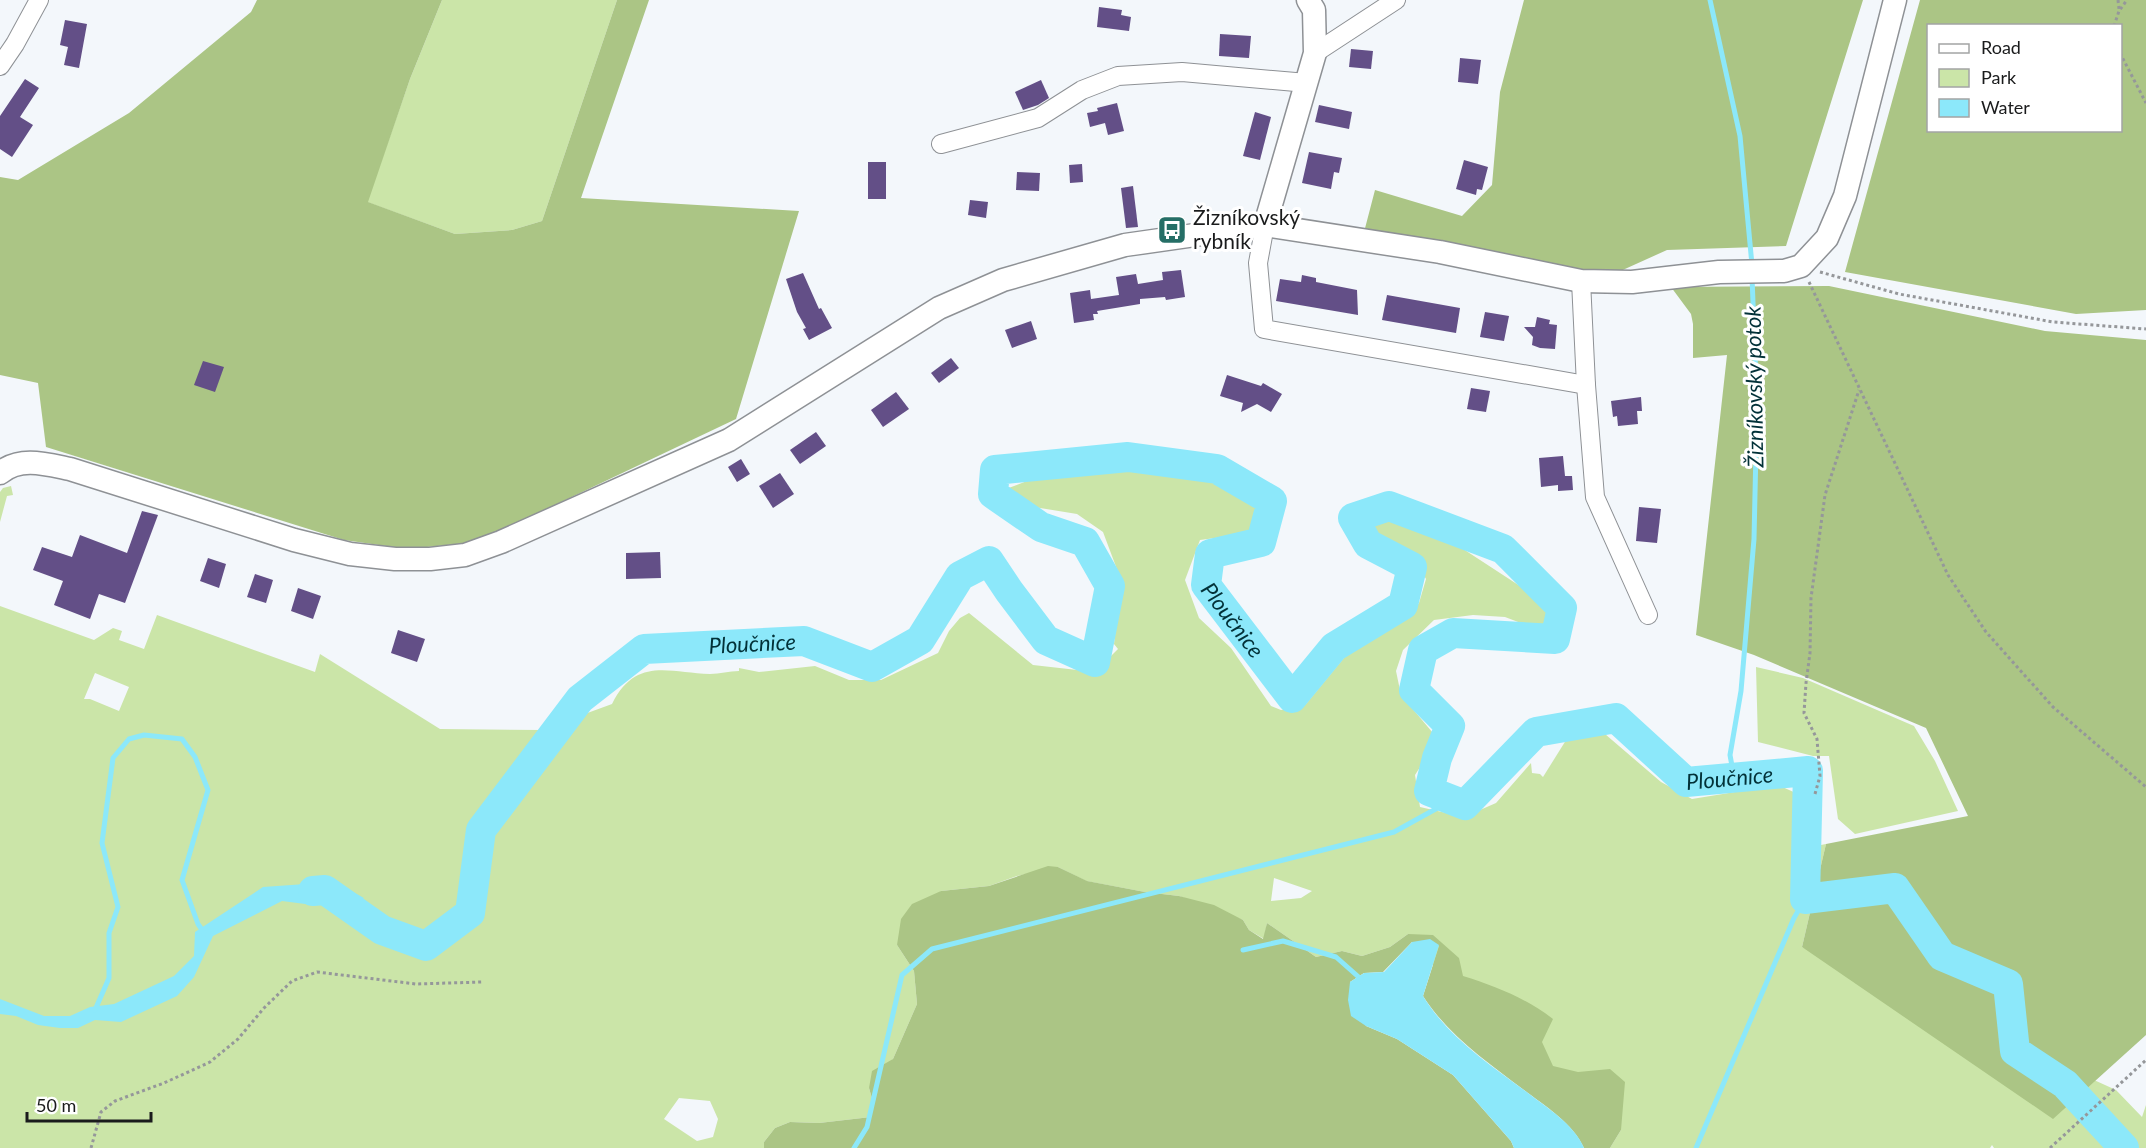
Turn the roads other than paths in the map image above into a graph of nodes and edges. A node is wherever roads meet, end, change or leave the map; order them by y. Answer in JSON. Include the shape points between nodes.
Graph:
{"nodes":[{"id":1,"x":39,"y":0,"type":"edge"},
{"id":2,"x":1308,"y":0,"type":"edge"},
{"id":3,"x":1396,"y":0,"type":"edge"},
{"id":4,"x":1895,"y":0,"type":"edge"},
{"id":5,"x":1315,"y":53,"type":"junction"},
{"id":6,"x":0,"y":66,"type":"edge"},
{"id":7,"x":1307,"y":82,"type":"junction"},
{"id":8,"x":941,"y":144,"type":"dead end"},
{"id":9,"x":1265,"y":225,"type":"junction"},
{"id":10,"x":1581,"y":281,"type":"junction"},
{"id":11,"x":1586,"y":385,"type":"junction"},
{"id":12,"x":3,"y":467,"type":"edge"},
{"id":13,"x":1648,"y":615,"type":"dead end"}],
"edges":[{"from":1,"to":6,"type":"street"},
{"from":2,"to":5,"type":"street","via":[[1314,10]]},
{"from":3,"to":5,"type":"street"},
{"from":4,"to":10,"type":"street","via":[[1845,196],[1827,238],[1801,266],[1784,271],[1719,272],[1632,282]]},
{"from":5,"to":7,"type":"street"},
{"from":7,"to":8,"type":"street","via":[[1182,72],[1118,76],[1082,90],[1038,118]]},
{"from":7,"to":9,"type":"street"},
{"from":9,"to":10,"type":"street","via":[[1440,252]]},
{"from":9,"to":11,"type":"street","via":[[1258,263],[1264,329]]},
{"from":9,"to":12,"type":"street","via":[[1125,245],[1003,280],[939,308],[729,440],[465,555],[395,559],[350,554],[70,469],[36,461]]},
{"from":10,"to":11,"type":"street"},
{"from":11,"to":13,"type":"street","via":[[1595,497]]}]}
